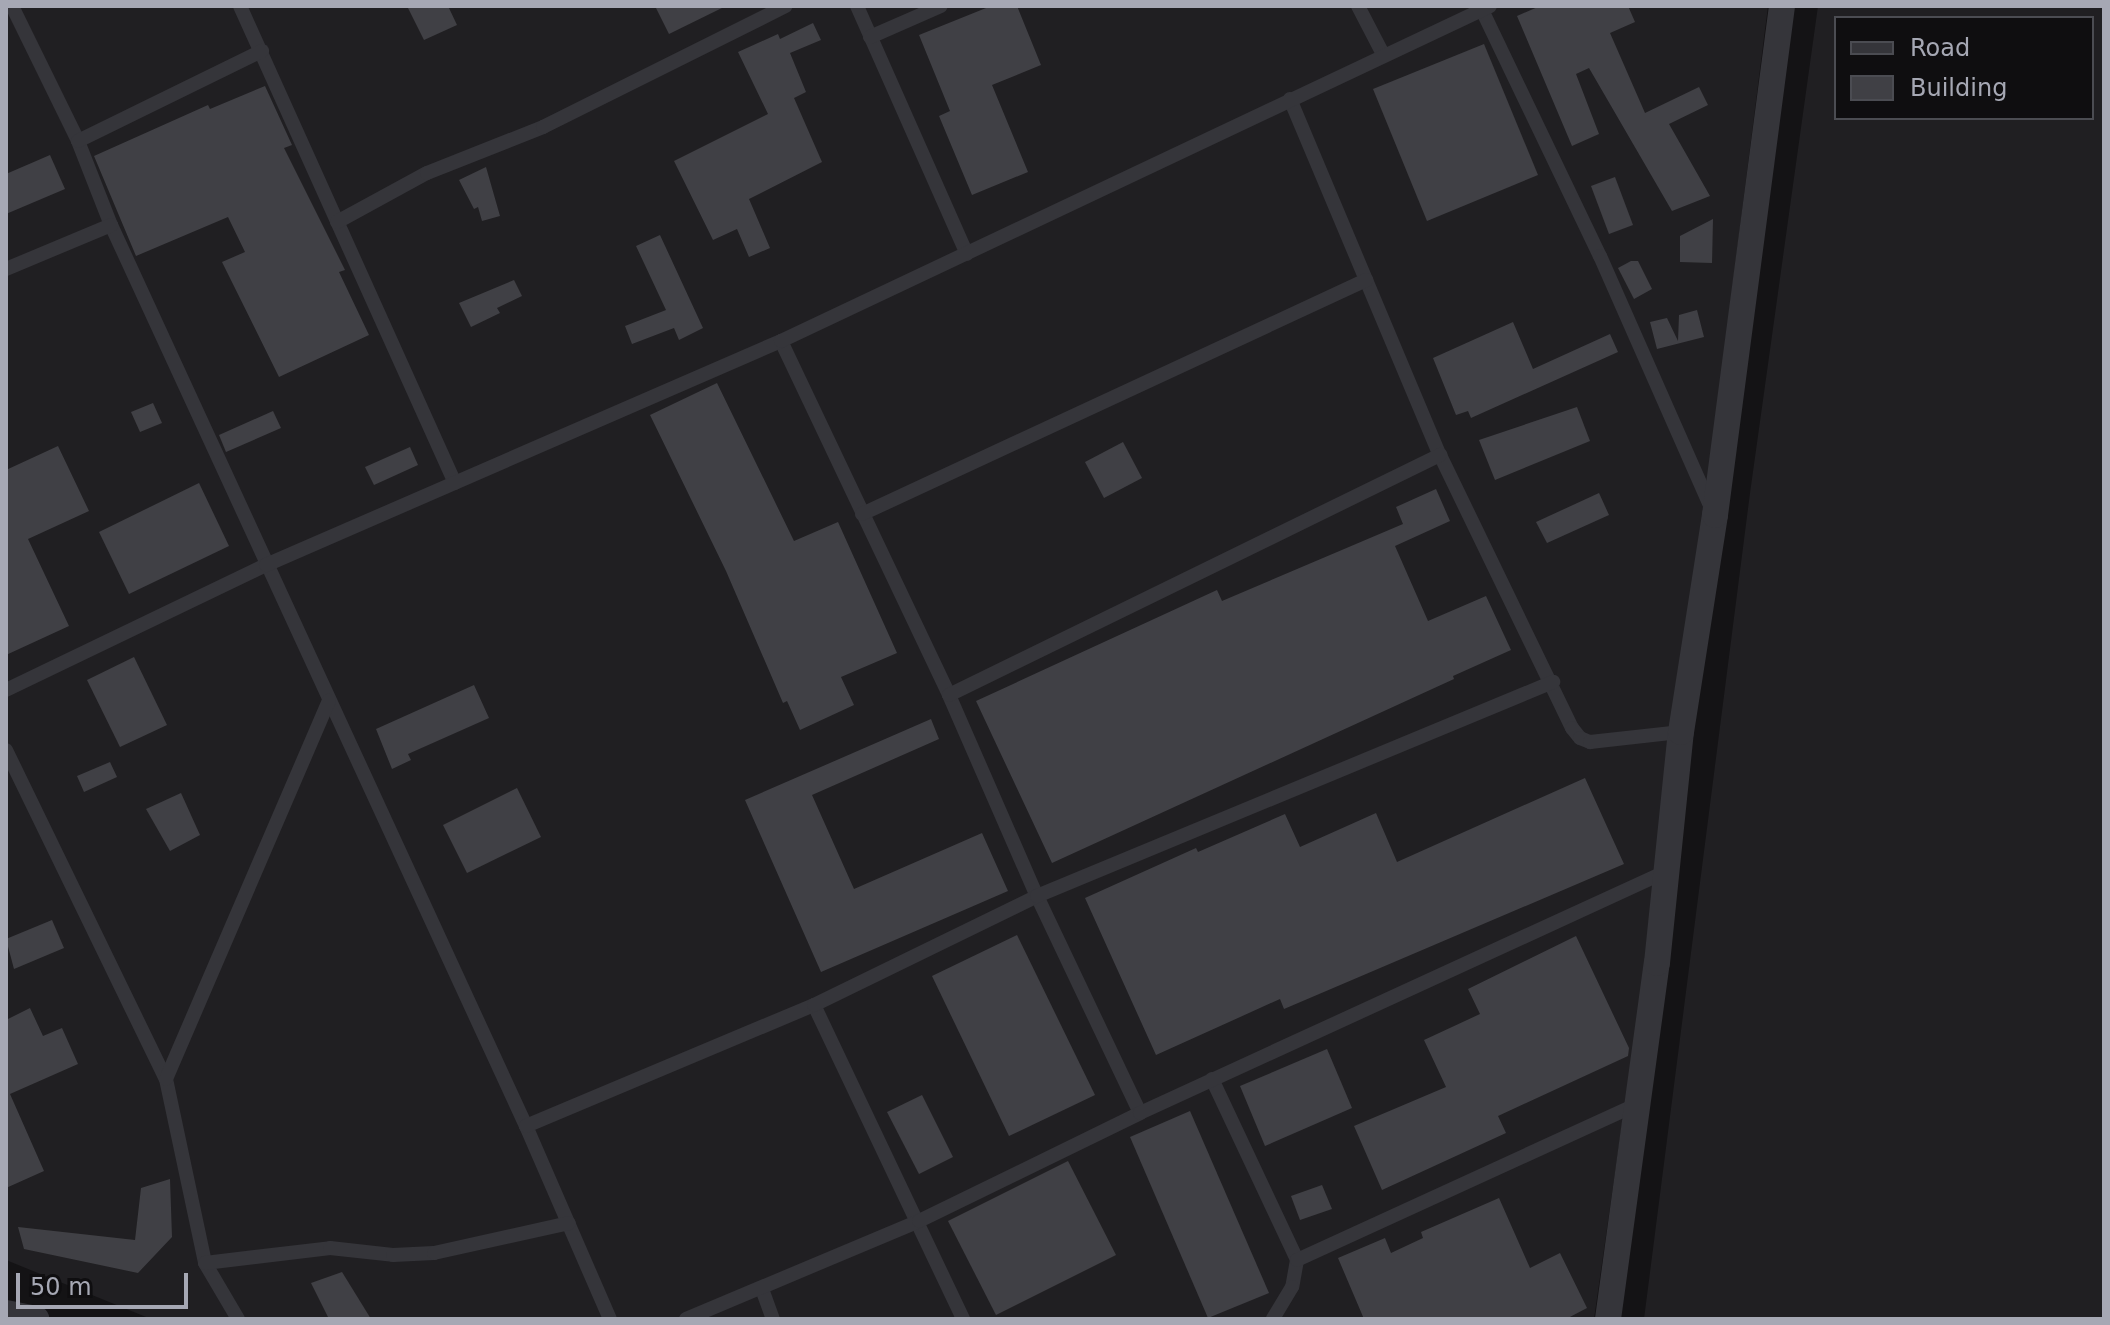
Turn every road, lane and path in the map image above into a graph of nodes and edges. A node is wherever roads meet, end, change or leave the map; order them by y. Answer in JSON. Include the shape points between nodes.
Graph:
{"nodes":[{"id":1,"x":12,"y":6,"type":"edge"},
{"id":2,"x":240,"y":6,"type":"edge"},
{"id":3,"x":786,"y":6,"type":"edge"},
{"id":4,"x":857,"y":6,"type":"edge"},
{"id":5,"x":941,"y":6,"type":"edge"},
{"id":6,"x":1358,"y":6,"type":"edge"},
{"id":7,"x":1782,"y":6,"type":"edge"},
{"id":8,"x":1486,"y":8,"type":"edge"},
{"id":9,"x":870,"y":37,"type":"junction"},
{"id":10,"x":262,"y":51,"type":"junction"},
{"id":11,"x":1383,"y":54,"type":"junction"},
{"id":12,"x":1290,"y":99,"type":"junction"},
{"id":13,"x":78,"y":141,"type":"junction"},
{"id":14,"x":337,"y":222,"type":"junction"},
{"id":15,"x":111,"y":225,"type":"junction"},
{"id":16,"x":967,"y":254,"type":"junction"},
{"id":17,"x":6,"y":269,"type":"edge"},
{"id":18,"x":1366,"y":280,"type":"junction"},
{"id":19,"x":781,"y":341,"type":"junction"},
{"id":20,"x":1440,"y":455,"type":"junction"},
{"id":21,"x":455,"y":483,"type":"junction"},
{"id":22,"x":862,"y":514,"type":"junction"},
{"id":23,"x":1715,"y":515,"type":"junction"},
{"id":24,"x":266,"y":565,"type":"junction"},
{"id":25,"x":1553,"y":682,"type":"junction"},
{"id":26,"x":6,"y":690,"type":"edge"},
{"id":27,"x":949,"y":695,"type":"junction"},
{"id":28,"x":329,"y":701,"type":"junction"},
{"id":29,"x":1681,"y":732,"type":"junction"},
{"id":30,"x":6,"y":750,"type":"edge"},
{"id":31,"x":1667,"y":871,"type":"junction"},
{"id":32,"x":1037,"y":896,"type":"junction"},
{"id":33,"x":814,"y":1005,"type":"junction"},
{"id":34,"x":166,"y":1079,"type":"junction"},
{"id":35,"x":1212,"y":1079,"type":"junction"},
{"id":36,"x":1638,"y":1104,"type":"junction"},
{"id":37,"x":1140,"y":1113,"type":"junction"},
{"id":38,"x":526,"y":1126,"type":"junction"},
{"id":39,"x":919,"y":1221,"type":"junction"},
{"id":40,"x":569,"y":1223,"type":"junction"},
{"id":41,"x":1297,"y":1260,"type":"junction"},
{"id":42,"x":205,"y":1263,"type":"junction"},
{"id":43,"x":762,"y":1289,"type":"junction"},
{"id":44,"x":6,"y":1306,"type":"edge"},
{"id":45,"x":6,"y":1313,"type":"edge"},
{"id":46,"x":36,"y":1319,"type":"edge"},
{"id":47,"x":42,"y":1319,"type":"edge"},
{"id":48,"x":238,"y":1319,"type":"edge"},
{"id":49,"x":610,"y":1319,"type":"edge"},
{"id":50,"x":686,"y":1319,"type":"edge"},
{"id":51,"x":773,"y":1319,"type":"edge"},
{"id":52,"x":963,"y":1319,"type":"edge"},
{"id":53,"x":1273,"y":1319,"type":"edge"},
{"id":54,"x":1608,"y":1319,"type":"edge"}],
"edges":[{"from":1,"to":13,"type":"lane"},
{"from":2,"to":10,"type":"lane"},
{"from":3,"to":14,"type":"lane","via":[[543,127],[427,173]]},
{"from":4,"to":9,"type":"lane"},
{"from":5,"to":9,"type":"lane"},
{"from":6,"to":11,"type":"lane"},
{"from":7,"to":23,"type":"street"},
{"from":8,"to":11,"type":"lane"},
{"from":8,"to":23,"type":"lane"},
{"from":9,"to":16,"type":"lane"},
{"from":10,"to":13,"type":"lane"},
{"from":10,"to":14,"type":"lane"},
{"from":11,"to":12,"type":"lane"},
{"from":12,"to":16,"type":"lane"},
{"from":12,"to":18,"type":"lane"},
{"from":13,"to":15,"type":"lane"},
{"from":14,"to":21,"type":"lane"},
{"from":15,"to":17,"type":"lane"},
{"from":15,"to":24,"type":"lane"},
{"from":16,"to":19,"type":"lane"},
{"from":18,"to":20,"type":"lane"},
{"from":18,"to":22,"type":"lane"},
{"from":19,"to":21,"type":"lane"},
{"from":19,"to":22,"type":"lane"},
{"from":20,"to":25,"type":"lane"},
{"from":20,"to":27,"type":"lane"},
{"from":21,"to":24,"type":"lane"},
{"from":22,"to":27,"type":"lane"},
{"from":23,"to":29,"type":"street"},
{"from":24,"to":26,"type":"lane"},
{"from":24,"to":28,"type":"lane"},
{"from":25,"to":29,"type":"lane","via":[[1572,728],[1590,742]]},
{"from":25,"to":32,"type":"lane"},
{"from":27,"to":32,"type":"lane"},
{"from":28,"to":34,"type":"lane"},
{"from":28,"to":38,"type":"lane"},
{"from":29,"to":31,"type":"street"},
{"from":30,"to":34,"type":"lane"},
{"from":31,"to":35,"type":"lane"},
{"from":31,"to":36,"type":"street"},
{"from":32,"to":33,"type":"lane"},
{"from":32,"to":37,"type":"lane"},
{"from":33,"to":38,"type":"lane"},
{"from":33,"to":39,"type":"lane"},
{"from":34,"to":42,"type":"lane"},
{"from":35,"to":37,"type":"lane"},
{"from":35,"to":41,"type":"lane"},
{"from":36,"to":41,"type":"lane"},
{"from":36,"to":54,"type":"street"},
{"from":37,"to":39,"type":"lane"},
{"from":38,"to":40,"type":"lane"},
{"from":39,"to":43,"type":"lane"},
{"from":39,"to":52,"type":"lane"},
{"from":40,"to":42,"type":"lane","via":[[434,1253],[330,1248]]},
{"from":40,"to":49,"type":"lane"},
{"from":41,"to":53,"type":"lane","via":[[1292,1287]]},
{"from":42,"to":48,"type":"lane"},
{"from":43,"to":50,"type":"lane"},
{"from":43,"to":51,"type":"lane"},
{"from":44,"to":47,"type":"lane"},
{"from":45,"to":46,"type":"street"}]}
